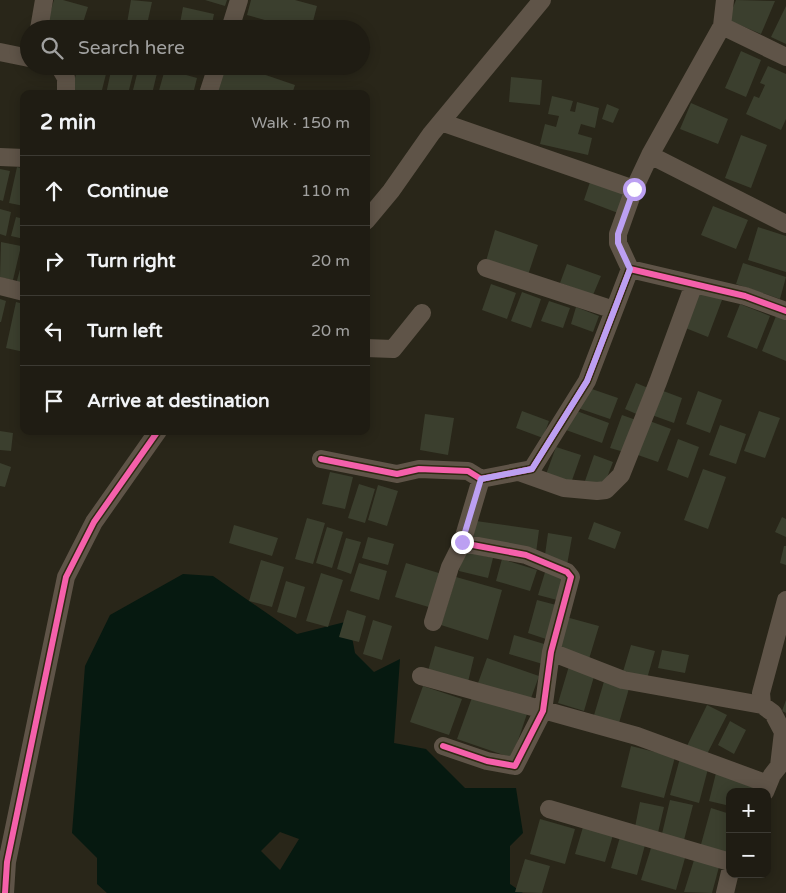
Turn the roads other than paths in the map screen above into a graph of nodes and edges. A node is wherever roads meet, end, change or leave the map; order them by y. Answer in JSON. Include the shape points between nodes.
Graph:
{"nodes":[{"id":1,"x":44,"y":0,"type":"edge"},
{"id":2,"x":240,"y":0,"type":"edge"},
{"id":3,"x":542,"y":0,"type":"edge"},
{"id":4,"x":725,"y":0,"type":"edge"},
{"id":5,"x":41,"y":20,"type":"edge"},
{"id":6,"x":233,"y":20,"type":"edge"},
{"id":7,"x":722,"y":26,"type":"junction"},
{"id":8,"x":0,"y":52,"type":"edge"},
{"id":9,"x":20,"y":56,"type":"edge"},
{"id":10,"x":786,"y":57,"type":"edge"},
{"id":11,"x":64,"y":75,"type":"edge"},
{"id":12,"x":214,"y":75,"type":"edge"},
{"id":13,"x":66,"y":90,"type":"edge"},
{"id":14,"x":209,"y":90,"type":"edge"},
{"id":15,"x":441,"y":122,"type":"junction"},
{"id":16,"x":650,"y":155,"type":"junction"},
{"id":17,"x":0,"y":156,"type":"edge"},
{"id":18,"x":20,"y":158,"type":"edge"},
{"id":19,"x":634,"y":189,"type":"junction"},
{"id":20,"x":370,"y":216,"type":"edge"},
{"id":21,"x":786,"y":224,"type":"edge"},
{"id":22,"x":486,"y":268,"type":"dead end"},
{"id":23,"x":630,"y":269,"type":"junction"},
{"id":24,"x":694,"y":284,"type":"junction"},
{"id":25,"x":0,"y":286,"type":"edge"},
{"id":26,"x":20,"y":291,"type":"edge"},
{"id":27,"x":614,"y":310,"type":"junction"},
{"id":28,"x":786,"y":311,"type":"edge"},
{"id":29,"x":422,"y":313,"type":"dead end"},
{"id":30,"x":370,"y":348,"type":"edge"},
{"id":31,"x":155,"y":435,"type":"edge"},
{"id":32,"x":321,"y":460,"type":"dead end"},
{"id":33,"x":519,"y":472,"type":"junction"},
{"id":34,"x":481,"y":479,"type":"junction"},
{"id":35,"x":462,"y":542,"type":"junction"},
{"id":36,"x":786,"y":600,"type":"edge"},
{"id":37,"x":433,"y":622,"type":"dead end"},
{"id":38,"x":551,"y":652,"type":"junction"},
{"id":39,"x":421,"y":676,"type":"dead end"},
{"id":40,"x":762,"y":705,"type":"junction"},
{"id":41,"x":543,"y":710,"type":"junction"},
{"id":42,"x":443,"y":746,"type":"dead end"},
{"id":43,"x":782,"y":768,"type":"edge"},
{"id":44,"x":766,"y":788,"type":"edge"},
{"id":45,"x":549,"y":809,"type":"dead end"},
{"id":46,"x":726,"y":861,"type":"edge"},
{"id":47,"x":729,"y":878,"type":"edge"},
{"id":48,"x":5,"y":893,"type":"edge"},
{"id":49,"x":725,"y":893,"type":"edge"}],
"edges":[{"from":1,"to":5,"type":"street"},
{"from":2,"to":6,"type":"street"},
{"from":3,"to":15,"type":"street"},
{"from":4,"to":7,"type":"street"},
{"from":7,"to":10,"type":"street"},
{"from":7,"to":16,"type":"street"},
{"from":8,"to":9,"type":"street"},
{"from":11,"to":13,"type":"street"},
{"from":12,"to":14,"type":"street"},
{"from":15,"to":19,"type":"street"},
{"from":15,"to":20,"type":"street"},
{"from":16,"to":19,"type":"street"},
{"from":16,"to":21,"type":"street"},
{"from":17,"to":18,"type":"street"},
{"from":19,"to":23,"type":"street","via":[[618,234],[618,243]]},
{"from":22,"to":27,"type":"street"},
{"from":23,"to":24,"type":"street"},
{"from":23,"to":27,"type":"street"},
{"from":24,"to":28,"type":"street","via":[[745,296]]},
{"from":24,"to":33,"type":"street","via":[[621,475],[606,490],[597,491],[564,488]]},
{"from":25,"to":26,"type":"street"},
{"from":27,"to":33,"type":"street","via":[[587,381],[532,469]]},
{"from":29,"to":30,"type":"street","via":[[393,349]]},
{"from":31,"to":48,"type":"street","via":[[94,522],[66,577],[7,862]]},
{"from":32,"to":34,"type":"street","via":[[397,474],[420,469],[468,471]]},
{"from":33,"to":34,"type":"street"},
{"from":34,"to":35,"type":"street"},
{"from":35,"to":37,"type":"street","via":[[450,567]]},
{"from":35,"to":38,"type":"street","via":[[526,555],[570,574]]},
{"from":36,"to":40,"type":"street","via":[[761,693]]},
{"from":38,"to":40,"type":"street","via":[[623,680]]},
{"from":38,"to":41,"type":"street"},
{"from":39,"to":41,"type":"street"},
{"from":40,"to":43,"type":"street","via":[[774,713],[783,732]]},
{"from":41,"to":42,"type":"street","via":[[515,766],[487,761]]},
{"from":41,"to":44,"type":"street","via":[[637,736]]},
{"from":43,"to":44,"type":"street"},
{"from":45,"to":46,"type":"street"},
{"from":47,"to":49,"type":"street"}]}
